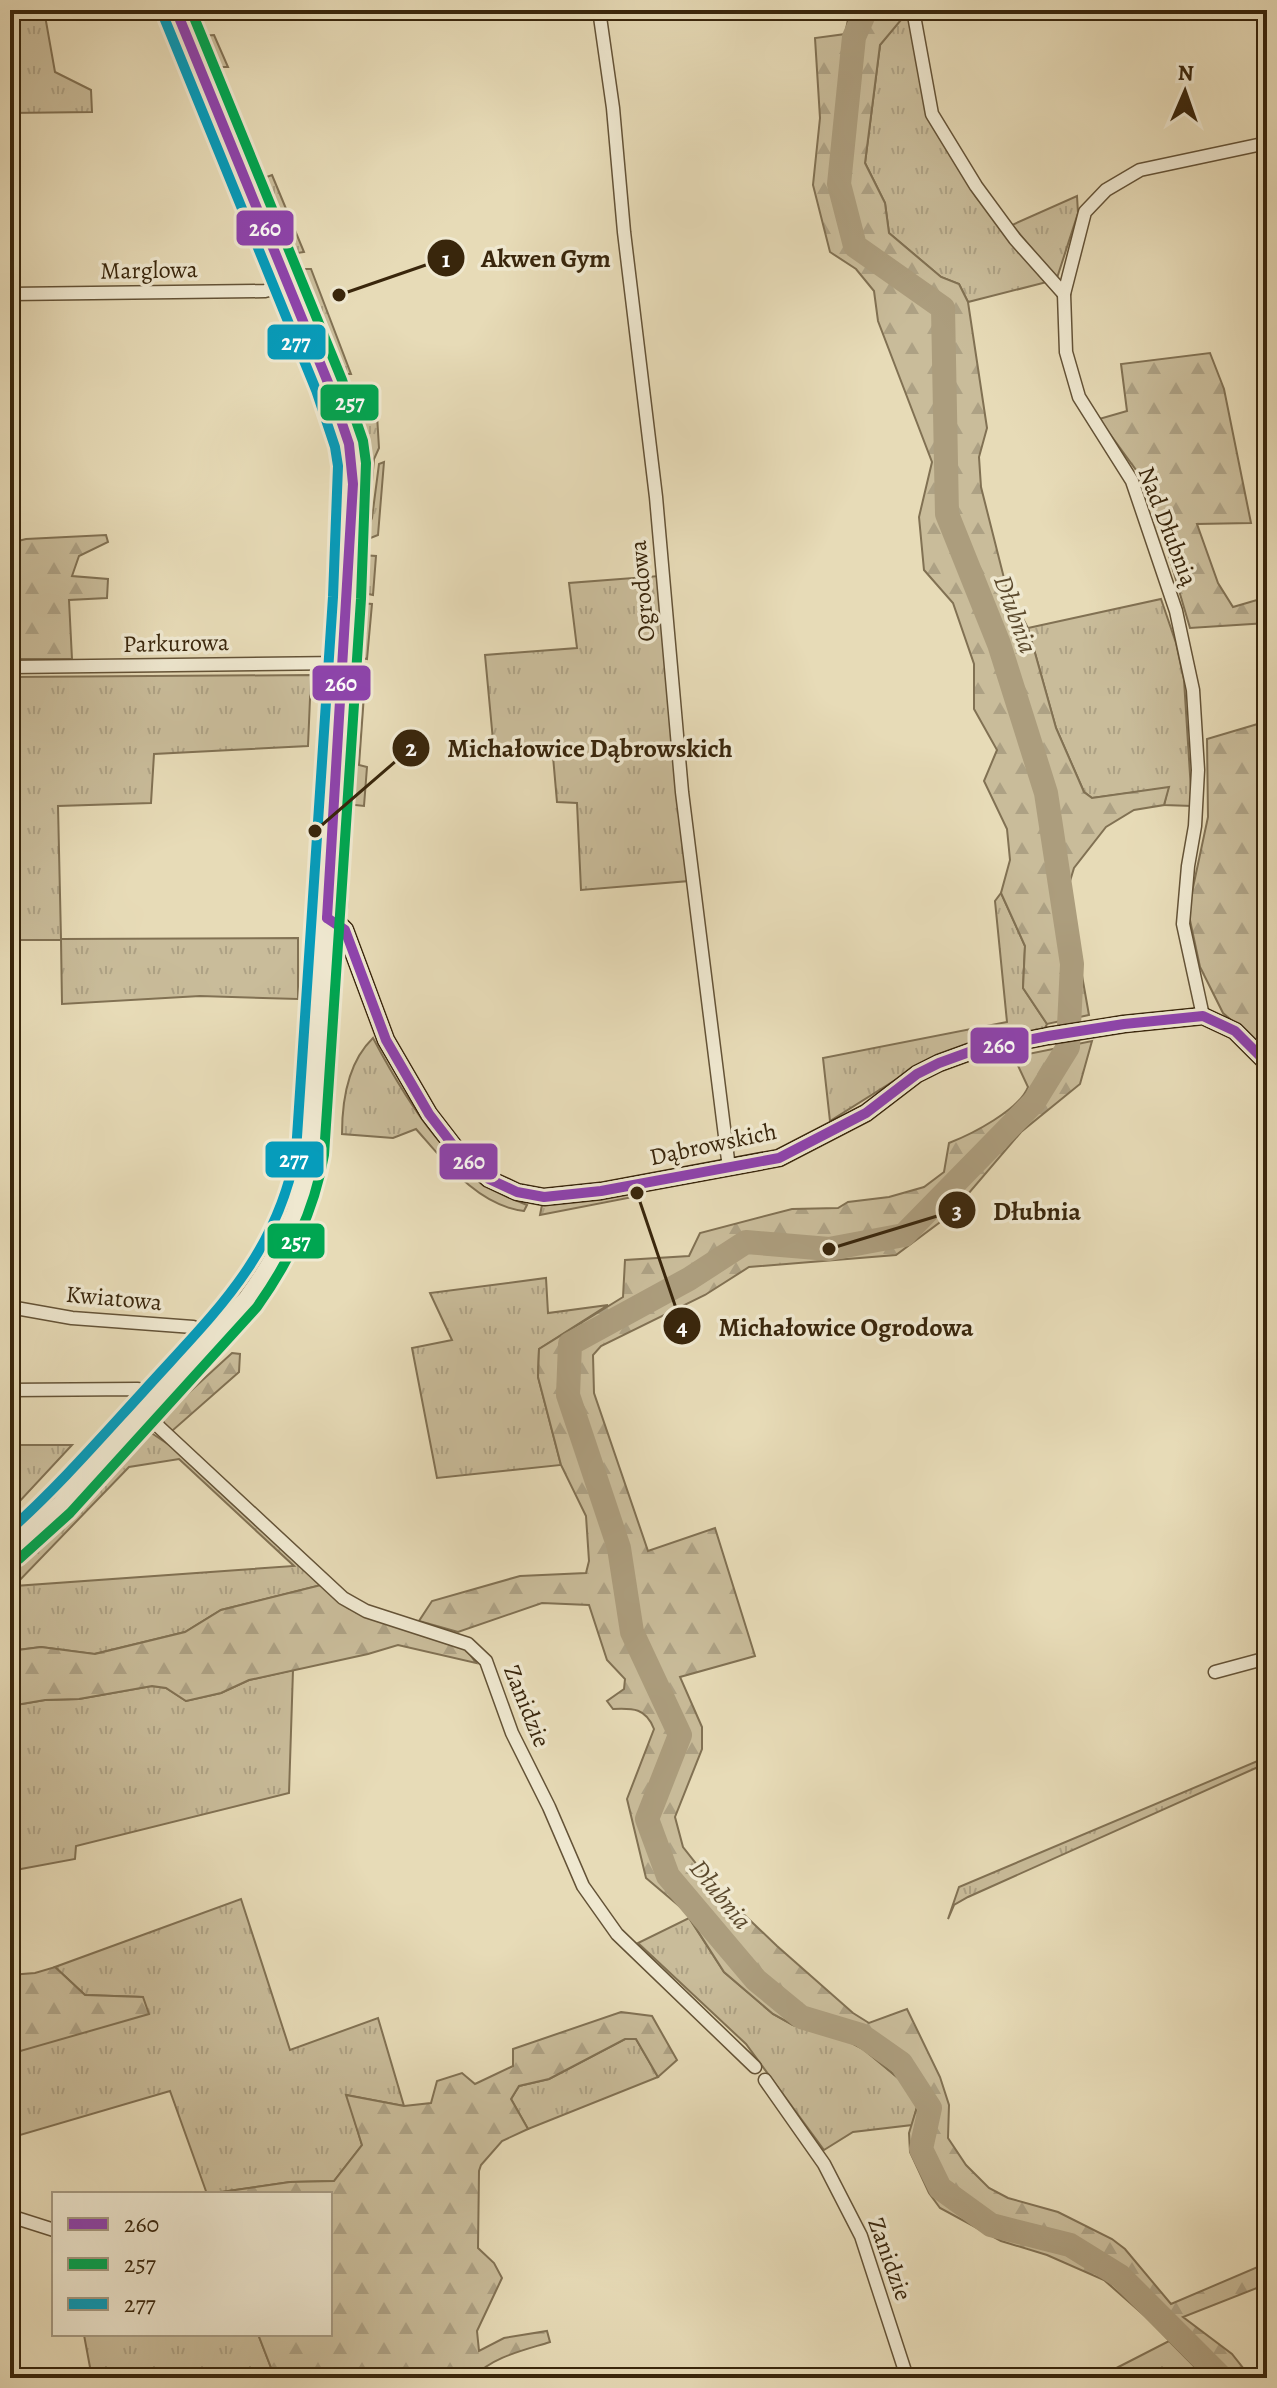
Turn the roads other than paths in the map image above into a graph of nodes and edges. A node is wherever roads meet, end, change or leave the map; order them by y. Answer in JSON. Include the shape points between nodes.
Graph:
{"nodes":[{"id":1,"x":599,"y":10,"type":"edge"},
{"id":2,"x":913,"y":10,"type":"edge"},
{"id":3,"x":176,"y":11,"type":"edge"},
{"id":4,"x":1267,"y":143,"type":"edge"},
{"id":5,"x":288,"y":285,"type":"junction"},
{"id":6,"x":10,"y":294,"type":"edge"},
{"id":7,"x":1064,"y":294,"type":"junction"},
{"id":8,"x":343,"y":663,"type":"junction"},
{"id":9,"x":10,"y":667,"type":"edge"},
{"id":10,"x":327,"y":918,"type":"junction"},
{"id":11,"x":1203,"y":1016,"type":"junction"},
{"id":12,"x":1267,"y":1063,"type":"edge"},
{"id":13,"x":729,"y":1168,"type":"junction"},
{"id":14,"x":10,"y":1307,"type":"edge"},
{"id":15,"x":212,"y":1338,"type":"junction"},
{"id":16,"x":10,"y":1390,"type":"edge"},
{"id":17,"x":160,"y":1395,"type":"junction"},
{"id":18,"x":148,"y":1409,"type":"junction"},
{"id":19,"x":10,"y":1549,"type":"edge"},
{"id":20,"x":1267,"y":1658,"type":"edge"},
{"id":21,"x":1215,"y":1672,"type":"dead end"},
{"id":22,"x":755,"y":2067,"type":"dead end"},
{"id":23,"x":765,"y":2080,"type":"dead end"},
{"id":24,"x":10,"y":2216,"type":"edge"},
{"id":25,"x":52,"y":2229,"type":"edge"},
{"id":26,"x":910,"y":2378,"type":"edge"}],
"edges":[{"from":1,"to":13,"type":"street","name":"Ogrodowa","via":[[656,497],[682,792]]},
{"from":2,"to":7,"type":"street","via":[[932,114],[976,186]]},
{"from":3,"to":5,"type":"main road"},
{"from":4,"to":7,"type":"street","name":"Nad Dłubnią","via":[[1140,170],[1106,190],[1085,212]]},
{"from":5,"to":6,"type":"street","name":"Marglowa","via":[[265,291]]},
{"from":5,"to":8,"type":"main road","via":[[343,423],[352,465]]},
{"from":7,"to":11,"type":"street","name":"Nad Dłubnią","via":[[1066,352],[1079,397],[1132,481],[1176,611],[1193,690],[1198,770],[1183,924]]},
{"from":8,"to":9,"type":"street","name":"Parkurowa"},
{"from":8,"to":10,"type":"main road"},
{"from":10,"to":13,"type":"main road","name":"Dąbrowskich","via":[[345,930],[402,1072],[459,1153],[489,1179],[544,1197]]},
{"from":10,"to":15,"type":"main road","via":[[311,1139],[302,1191],[266,1271]]},
{"from":11,"to":12,"type":"main road","via":[[1235,1031]]},
{"from":11,"to":13,"type":"main road","name":"Dąbrowskich","via":[[1092,1028],[972,1051],[917,1074],[866,1113],[814,1142],[779,1158]]},
{"from":14,"to":15,"type":"street","name":"Kwiatowa","via":[[72,1318],[193,1327]]},
{"from":15,"to":17,"type":"main road"},
{"from":16,"to":17,"type":"street","via":[[138,1389]]},
{"from":17,"to":18,"type":"main road"},
{"from":18,"to":19,"type":"main road","via":[[60,1504]]},
{"from":18,"to":22,"type":"street","name":"Zanidzie","via":[[159,1427],[343,1598],[366,1611],[468,1644],[486,1661],[512,1733],[583,1886],[617,1934]]},
{"from":20,"to":21,"type":"street"},
{"from":23,"to":26,"type":"street","name":"Zanidzie","via":[[824,2164],[861,2236]]},
{"from":24,"to":25,"type":"street"}]}
